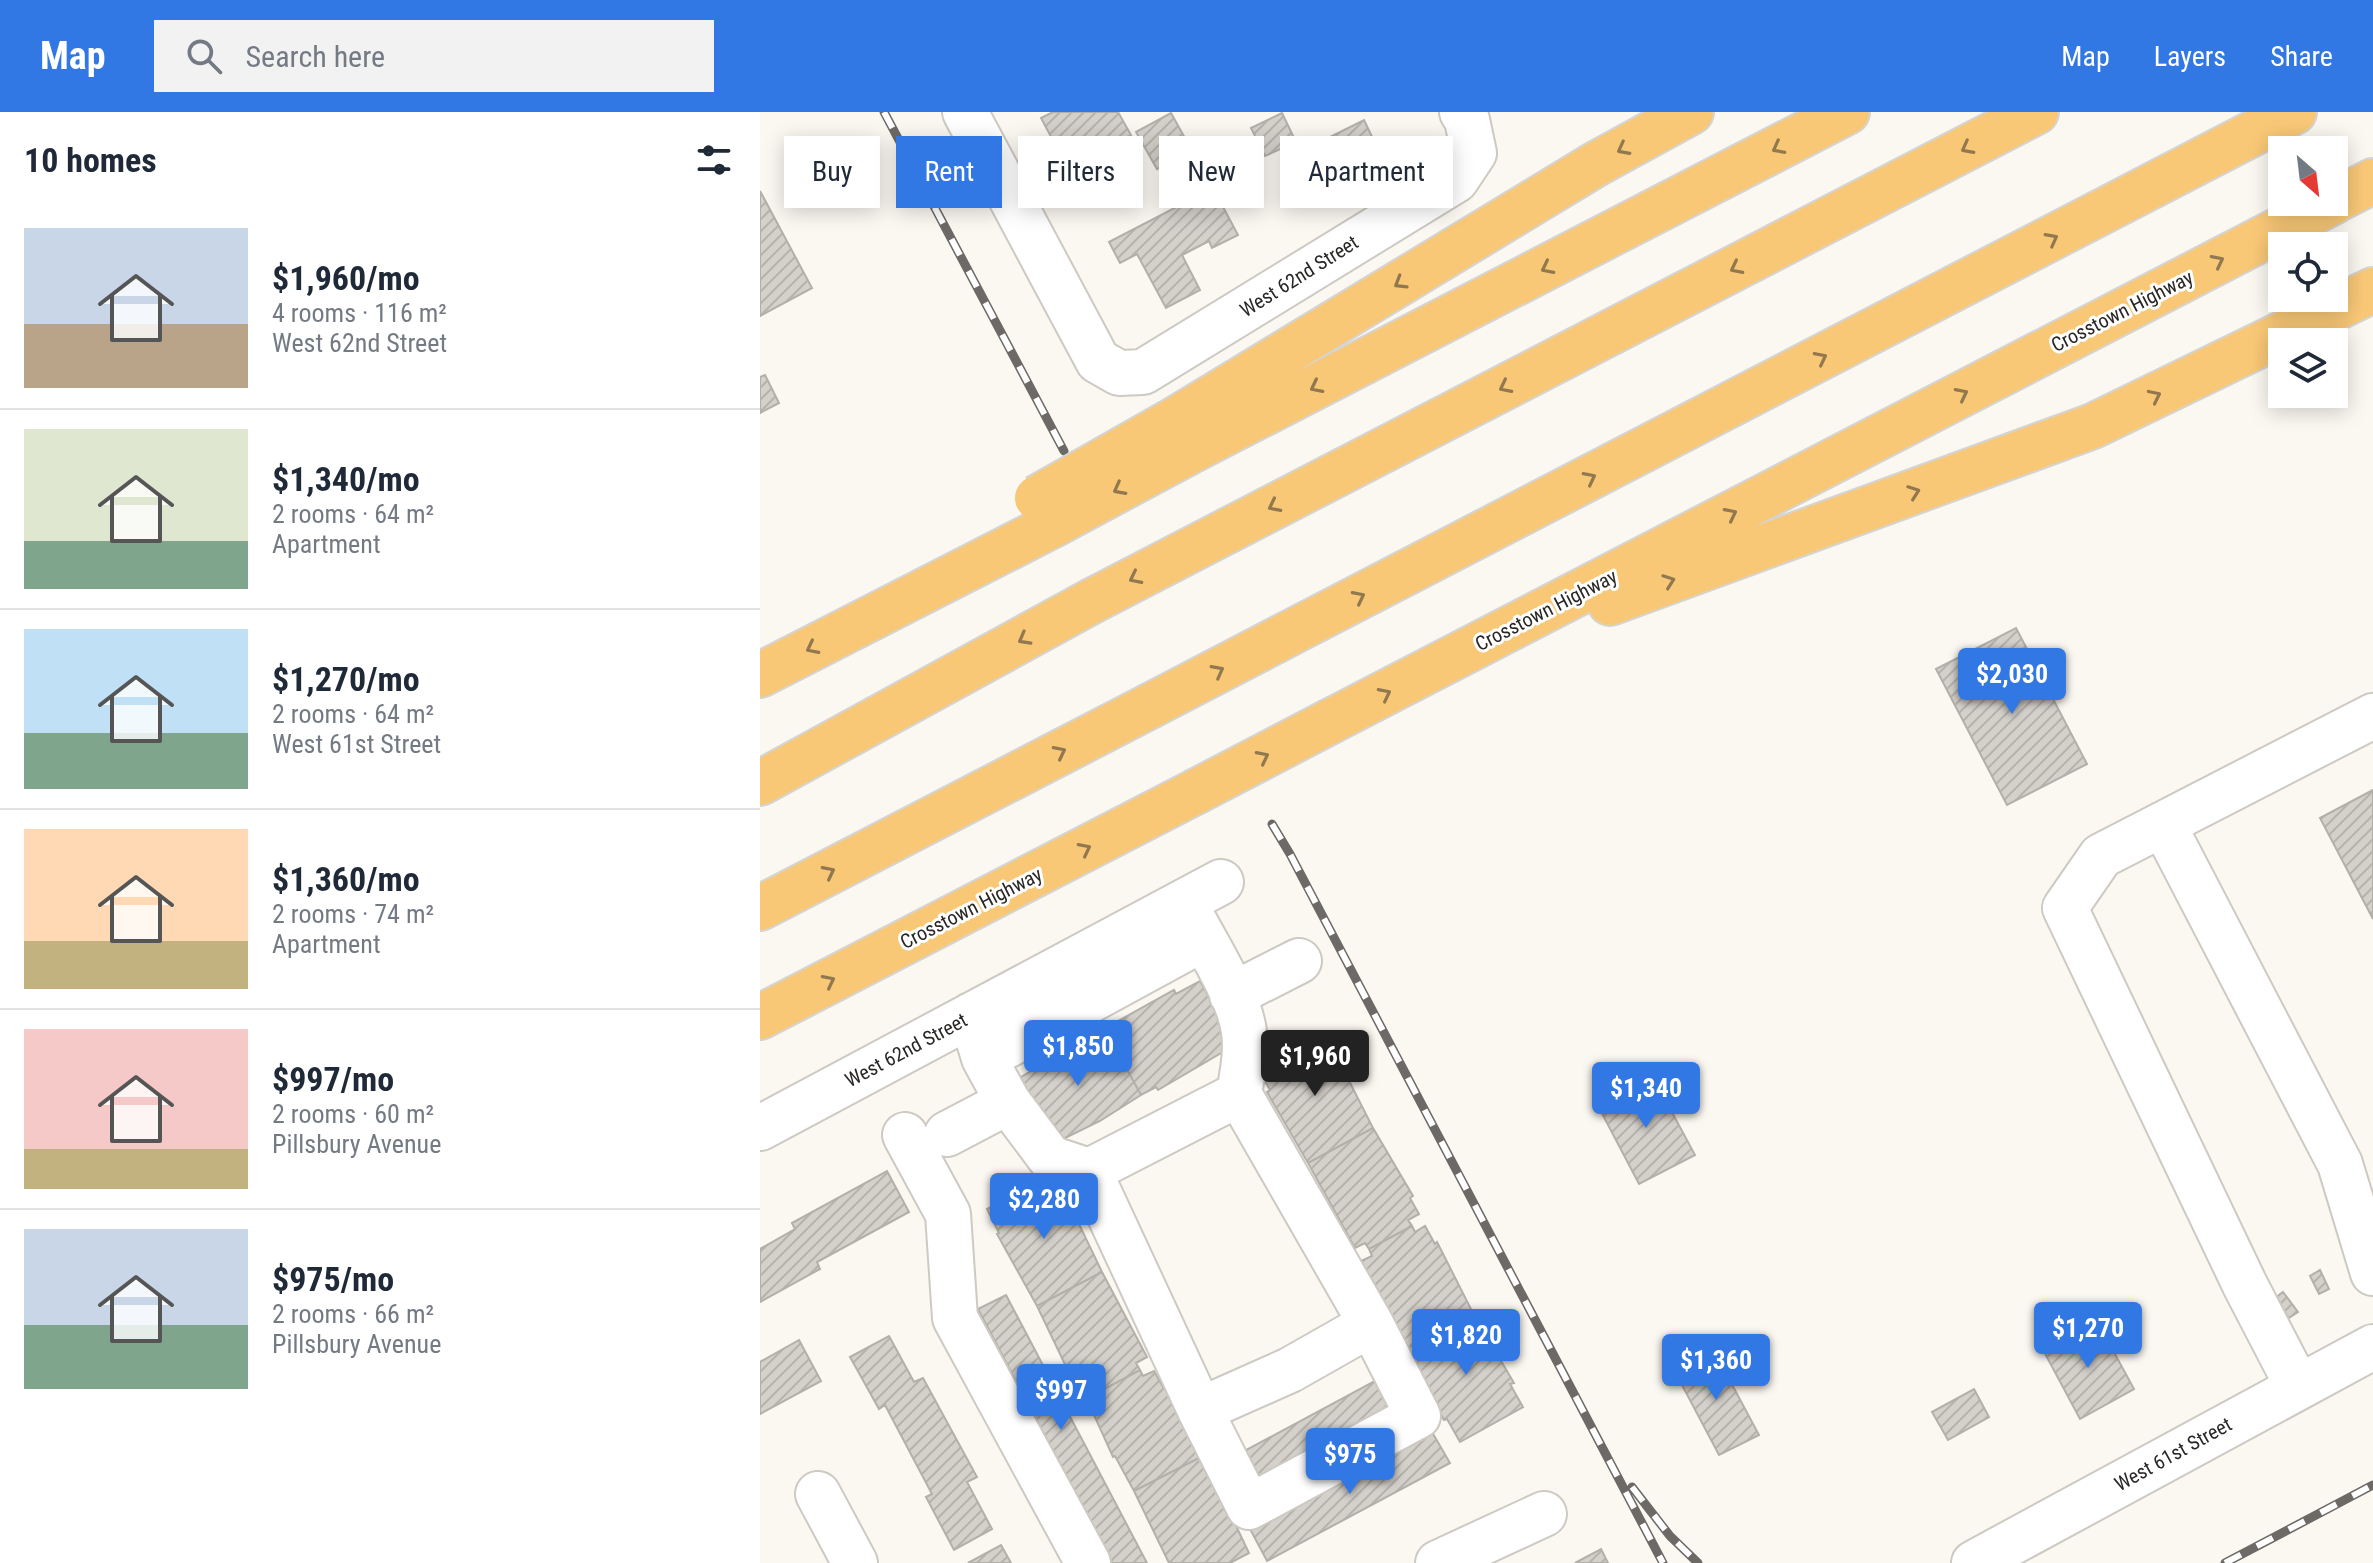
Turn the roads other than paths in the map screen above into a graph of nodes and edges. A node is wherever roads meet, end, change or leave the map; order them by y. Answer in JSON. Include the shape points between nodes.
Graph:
{"nodes":[{"id":1,"x":965,"y":112,"type":"edge"},
{"id":2,"x":1462,"y":112,"type":"edge"},
{"id":3,"x":1691,"y":112,"type":"edge"},
{"id":4,"x":1847,"y":112,"type":"edge"},
{"id":5,"x":2036,"y":112,"type":"edge"},
{"id":6,"x":2294,"y":112,"type":"edge"},
{"id":7,"x":2373,"y":181,"type":"edge"},
{"id":8,"x":2348,"y":194,"type":"edge"},
{"id":9,"x":2306,"y":216,"type":"edge"},
{"id":10,"x":2373,"y":290,"type":"edge"},
{"id":11,"x":1179,"y":438,"type":"junction"},
{"id":12,"x":1439,"y":666,"type":"junction"},
{"id":13,"x":760,"y":675,"type":"edge"},
{"id":14,"x":2373,"y":716,"type":"edge"},
{"id":15,"x":760,"y":783,"type":"edge"},
{"id":16,"x":2163,"y":824,"type":"junction"},
{"id":17,"x":1203,"y":907,"type":"junction"},
{"id":18,"x":760,"y":908,"type":"edge"},
{"id":19,"x":1299,"y":961,"type":"dead end"},
{"id":20,"x":1232,"y":995,"type":"junction"},
{"id":21,"x":971,"y":1015,"type":"junction"},
{"id":22,"x":760,"y":1017,"type":"edge"},
{"id":23,"x":984,"y":1058,"type":"junction"},
{"id":24,"x":1239,"y":1094,"type":"junction"},
{"id":25,"x":1008,"y":1102,"type":"junction"},
{"id":26,"x":760,"y":1128,"type":"edge"},
{"id":27,"x":1089,"y":1171,"type":"junction"},
{"id":28,"x":2373,"y":1273,"type":"edge"},
{"id":29,"x":1371,"y":1324,"type":"junction"},
{"id":30,"x":2373,"y":1347,"type":"edge"},
{"id":31,"x":2298,"y":1387,"type":"junction"},
{"id":32,"x":1200,"y":1410,"type":"junction"},
{"id":33,"x":818,"y":1494,"type":"dead end"},
{"id":34,"x":1544,"y":1514,"type":"dead end"},
{"id":35,"x":855,"y":1563,"type":"edge"},
{"id":36,"x":1088,"y":1563,"type":"edge"},
{"id":37,"x":1438,"y":1563,"type":"edge"},
{"id":38,"x":1974,"y":1563,"type":"edge"}],
"edges":[{"from":1,"to":2,"type":"street","name":"West 62nd Street","via":[[1098,361],[1119,373],[1143,372],[1456,180],[1474,153]]},
{"from":3,"to":11,"type":"highway","one_way":true,"via":[[1596,164]]},
{"from":4,"to":11,"type":"highway","one_way":true},
{"from":5,"to":15,"type":"highway","one_way":true,"bridge":true,"via":[[1092,601]]},
{"from":18,"to":6,"type":"highway","one_way":true,"bridge":true},
{"from":7,"to":8,"type":"highway","name":"Crosstown Highway"},
{"from":12,"to":9,"type":"highway","name":"Crosstown Highway","one_way":true},
{"from":12,"to":10,"type":"highway","one_way":true,"via":[[2093,426]]},
{"from":11,"to":13,"type":"highway","one_way":true,"bridge":true,"via":[[1044,512],[865,621]]},
{"from":22,"to":12,"type":"highway","name":"Crosstown Highway","one_way":true,"bridge":true},
{"from":14,"to":16,"type":"street"},
{"from":16,"to":28,"type":"street","via":[[2340,1164]]},
{"from":16,"to":31,"type":"street","via":[[2101,856],[2065,908]]},
{"from":17,"to":20,"type":"street"},
{"from":17,"to":21,"type":"street","name":"West 62nd Street"},
{"from":17,"to":23,"type":"street"},
{"from":19,"to":20,"type":"street"},
{"from":20,"to":24,"type":"street","via":[[1244,1032]]},
{"from":21,"to":23,"type":"street"},
{"from":21,"to":26,"type":"street","name":"West 62nd Street"},
{"from":23,"to":25,"type":"street"},
{"from":24,"to":27,"type":"street"},
{"from":24,"to":29,"type":"street"},
{"from":25,"to":27,"type":"street","via":[[1050,1158]]},
{"from":25,"to":36,"type":"street","via":[[926,1134],[948,1214],[955,1318]]},
{"from":27,"to":32,"type":"street"},
{"from":29,"to":32,"type":"street","via":[[1290,1370]]},
{"from":29,"to":32,"type":"street","via":[[1418,1416],[1249,1507]]},
{"from":30,"to":31,"type":"street","name":"West 61st Street"},
{"from":31,"to":38,"type":"street","name":"West 61st Street"},
{"from":33,"to":35,"type":"street"},
{"from":34,"to":37,"type":"street"}]}
